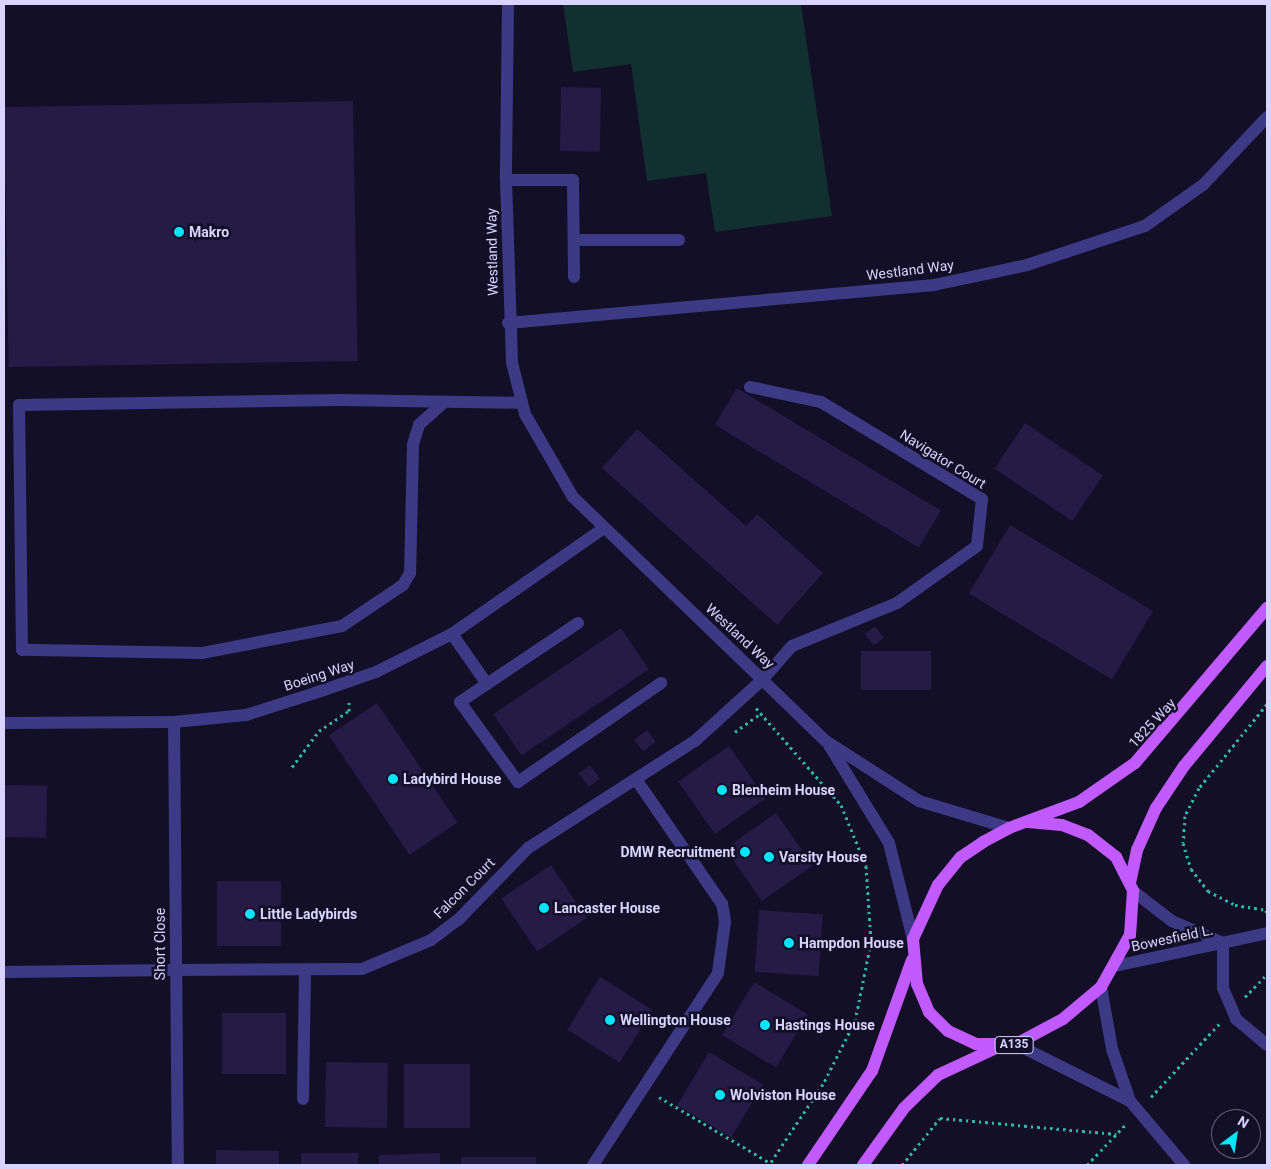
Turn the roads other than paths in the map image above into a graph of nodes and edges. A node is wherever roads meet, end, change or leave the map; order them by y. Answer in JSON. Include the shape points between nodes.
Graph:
{"nodes":[{"id":1,"x":508,"y":4,"type":"edge"},
{"id":2,"x":1267,"y":117,"type":"edge"},
{"id":3,"x":506,"y":180,"type":"junction"},
{"id":4,"x":574,"y":240,"type":"junction"},
{"id":5,"x":679,"y":240,"type":"dead end"},
{"id":6,"x":574,"y":277,"type":"dead end"},
{"id":7,"x":508,"y":323,"type":"junction"},
{"id":8,"x":750,"y":386,"type":"dead end"},
{"id":9,"x":522,"y":403,"type":"junction"},
{"id":10,"x":442,"y":404,"type":"junction"},
{"id":11,"x":604,"y":528,"type":"junction"},
{"id":12,"x":1267,"y":608,"type":"edge"},
{"id":13,"x":578,"y":623,"type":"dead end"},
{"id":14,"x":452,"y":634,"type":"junction"},
{"id":15,"x":1267,"y":666,"type":"edge"},
{"id":16,"x":763,"y":678,"type":"junction"},
{"id":17,"x":661,"y":683,"type":"dead end"},
{"id":18,"x":487,"y":684,"type":"junction"},
{"id":19,"x":4,"y":722,"type":"edge"},
{"id":20,"x":174,"y":722,"type":"junction"},
{"id":21,"x":826,"y":741,"type":"junction"},
{"id":22,"x":637,"y":781,"type":"junction"},
{"id":23,"x":1028,"y":822,"type":"junction"},
{"id":24,"x":1009,"y":828,"type":"junction"},
{"id":25,"x":1132,"y":887,"type":"junction"},
{"id":26,"x":1267,"y":933,"type":"edge"},
{"id":27,"x":913,"y":939,"type":"junction"},
{"id":28,"x":1223,"y":943,"type":"junction"},
{"id":29,"x":913,"y":957,"type":"junction"},
{"id":30,"x":1115,"y":966,"type":"junction"},
{"id":31,"x":176,"y":970,"type":"junction"},
{"id":32,"x":4,"y":972,"type":"edge"},
{"id":33,"x":305,"y":972,"type":"junction"},
{"id":34,"x":1101,"y":987,"type":"junction"},
{"id":35,"x":1016,"y":1044,"type":"junction"},
{"id":36,"x":1267,"y":1045,"type":"edge"},
{"id":37,"x":998,"y":1047,"type":"junction"},
{"id":38,"x":304,"y":1099,"type":"dead end"},
{"id":39,"x":1130,"y":1101,"type":"junction"},
{"id":40,"x":178,"y":1165,"type":"edge"},
{"id":41,"x":593,"y":1165,"type":"edge"},
{"id":42,"x":808,"y":1165,"type":"edge"},
{"id":43,"x":863,"y":1165,"type":"edge"},
{"id":44,"x":1184,"y":1165,"type":"edge"}],
"edges":[{"from":1,"to":3,"type":"street","name":"Westland Way"},
{"from":2,"to":7,"type":"street","name":"Westland Way","via":[[1203,185],[1144,226],[1027,265],[934,284]]},
{"from":3,"to":4,"type":"street","via":[[574,180]]},
{"from":3,"to":7,"type":"street","name":"Westland Way"},
{"from":4,"to":5,"type":"street"},
{"from":4,"to":6,"type":"street"},
{"from":7,"to":9,"type":"street","name":"Westland Way"},
{"from":8,"to":16,"type":"street","name":"Navigator Court","via":[[821,402],[982,499],[977,546],[897,603],[792,646]]},
{"from":9,"to":10,"type":"street"},
{"from":9,"to":11,"type":"street","name":"Westland Way","via":[[550,462],[574,497]]},
{"from":10,"to":10,"type":"street","via":[[419,425],[414,445],[410,573],[403,585],[342,626],[202,653],[22,650],[19,405],[341,400]]},
{"from":11,"to":14,"type":"street","name":"Boeing Way"},
{"from":11,"to":16,"type":"street","name":"Westland Way"},
{"from":12,"to":23,"type":"main road","name":"1825 Way","number":"A135","via":[[1135,763],[1079,802]]},
{"from":13,"to":18,"type":"street"},
{"from":14,"to":18,"type":"street"},
{"from":14,"to":20,"type":"street","name":"Boeing Way","via":[[349,681],[246,714]]},
{"from":15,"to":25,"type":"main road","number":"A135","via":[[1184,766],[1156,808],[1137,850]]},
{"from":16,"to":21,"type":"street","name":"Westland Way"},
{"from":16,"to":22,"type":"street","name":"Falcon Court","via":[[696,740]]},
{"from":17,"to":18,"type":"street","via":[[518,782],[460,702]]},
{"from":19,"to":20,"type":"street","name":"Boeing Way"},
{"from":20,"to":31,"type":"street","name":"Short Close"},
{"from":21,"to":24,"type":"street","name":"Westland Way","via":[[919,801]]},
{"from":21,"to":27,"type":"street","name":"Westland Way","via":[[889,843]]},
{"from":22,"to":33,"type":"street","name":"Falcon Court","via":[[528,848],[458,920],[431,940],[362,969]]},
{"from":22,"to":41,"type":"street","via":[[722,904],[725,922],[718,973]]},
{"from":23,"to":24,"type":"main road","number":"A135"},
{"from":23,"to":25,"type":"main road","number":"A135","via":[[1062,825],[1088,835],[1116,857]]},
{"from":24,"to":27,"type":"main road","number":"A135","via":[[961,857],[938,885]]},
{"from":25,"to":28,"type":"street","name":"Bowesfield L.","via":[[1172,921]]},
{"from":25,"to":30,"type":"main road","number":"A135","via":[[1130,935]]},
{"from":26,"to":28,"type":"street"},
{"from":27,"to":29,"type":"main road","number":"A135"},
{"from":28,"to":30,"type":"street","name":"Bowesfield L."},
{"from":28,"to":36,"type":"street","via":[[1223,988],[1232,1010],[1236,1019]]},
{"from":29,"to":37,"type":"main road","number":"A135","via":[[917,984],[929,1012],[948,1031],[976,1044]]},
{"from":29,"to":42,"type":"main road","number":"A135","via":[[872,1071]]},
{"from":30,"to":34,"type":"main road","number":"A135"},
{"from":31,"to":32,"type":"street","name":"Falcon Court"},
{"from":31,"to":33,"type":"street","name":"Falcon Court"},
{"from":31,"to":40,"type":"street","name":"Short Close"},
{"from":33,"to":38,"type":"street"},
{"from":34,"to":35,"type":"main road","number":"A135","via":[[1063,1019]]},
{"from":34,"to":39,"type":"street","via":[[1112,1049]]},
{"from":35,"to":37,"type":"main road","number":"A135"},
{"from":35,"to":39,"type":"street"},
{"from":37,"to":43,"type":"main road","number":"A135","via":[[938,1075],[904,1108]]},
{"from":39,"to":44,"type":"street"}]}
